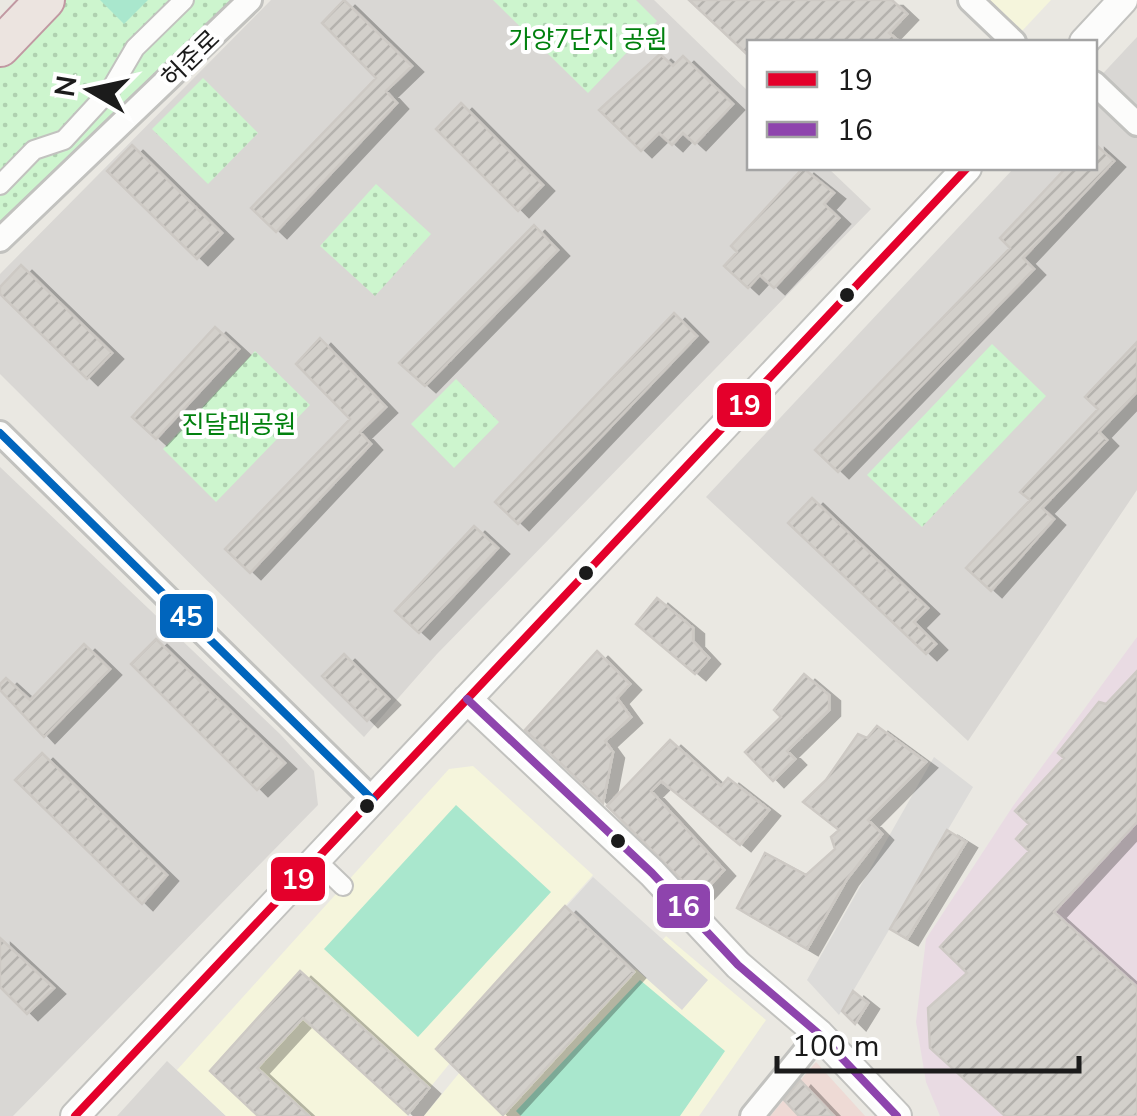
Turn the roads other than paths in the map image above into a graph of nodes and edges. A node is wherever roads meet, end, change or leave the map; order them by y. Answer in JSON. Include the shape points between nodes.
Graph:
{"nodes":[{"id":1,"x":45,"y":0,"type":"edge"},
{"id":2,"x":184,"y":0,"type":"edge"},
{"id":3,"x":250,"y":0,"type":"edge"},
{"id":4,"x":970,"y":0,"type":"edge"},
{"id":5,"x":1124,"y":0,"type":"edge"},
{"id":6,"x":1012,"y":40,"type":"edge"},
{"id":7,"x":1086,"y":40,"type":"edge"},
{"id":8,"x":0,"y":47,"type":"edge"},
{"id":9,"x":1097,"y":85,"type":"edge"},
{"id":10,"x":1137,"y":124,"type":"edge"},
{"id":11,"x":964,"y":170,"type":"edge"},
{"id":12,"x":0,"y":185,"type":"edge"},
{"id":13,"x":0,"y":240,"type":"edge"},
{"id":14,"x":0,"y":432,"type":"edge"},
{"id":15,"x":467,"y":699,"type":"junction"},
{"id":16,"x":373,"y":800,"type":"junction"},
{"id":17,"x":316,"y":860,"type":"junction"},
{"id":18,"x":343,"y":886,"type":"dead end"},
{"id":19,"x":818,"y":1034,"type":"junction"},
{"id":20,"x":75,"y":1116,"type":"edge"},
{"id":21,"x":752,"y":1116,"type":"edge"},
{"id":22,"x":897,"y":1116,"type":"edge"}],
"edges":[{"from":1,"to":8,"type":"highway"},
{"from":2,"to":12,"type":"street","via":[[136,48],[111,89],[64,140],[34,150]]},
{"from":3,"to":13,"type":"street","name":"허준로"},
{"from":4,"to":6,"type":"street"},
{"from":5,"to":7,"type":"street"},
{"from":9,"to":10,"type":"street"},
{"from":11,"to":15,"type":"street"},
{"from":14,"to":16,"type":"street"},
{"from":15,"to":16,"type":"street"},
{"from":15,"to":19,"type":"street","via":[[652,872],[738,964],[756,995]]},
{"from":16,"to":17,"type":"street"},
{"from":17,"to":18,"type":"street"},
{"from":17,"to":20,"type":"street"},
{"from":19,"to":21,"type":"street"},
{"from":19,"to":22,"type":"street"}]}
